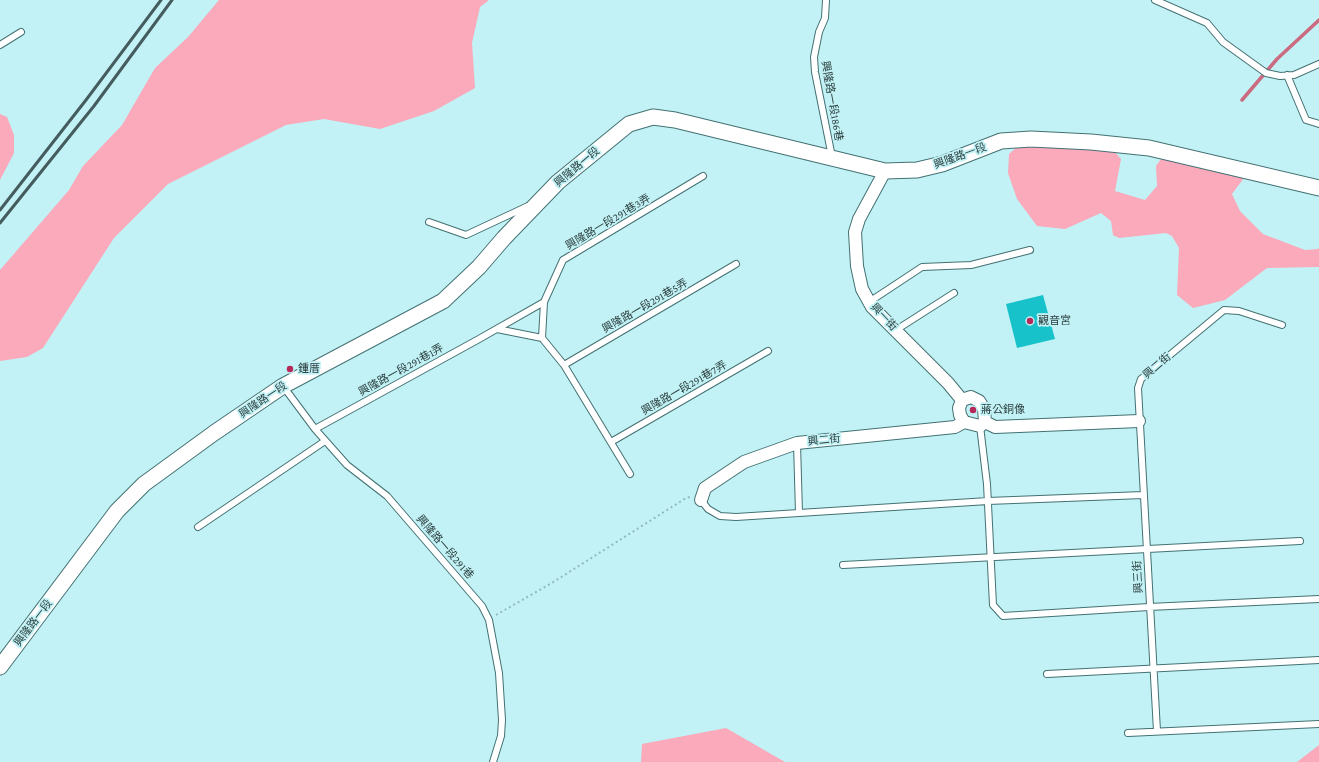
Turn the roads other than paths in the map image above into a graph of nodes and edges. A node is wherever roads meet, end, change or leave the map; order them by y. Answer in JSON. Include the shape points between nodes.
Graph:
{"nodes":[{"id":1,"x":826,"y":0,"type":"edge"},
{"id":2,"x":1154,"y":0,"type":"edge"},
{"id":3,"x":21,"y":32,"type":"dead end"},
{"id":4,"x":0,"y":45,"type":"edge"},
{"id":5,"x":1319,"y":64,"type":"edge"},
{"id":6,"x":1287,"y":75,"type":"junction"},
{"id":7,"x":1319,"y":124,"type":"edge"},
{"id":8,"x":834,"y":158,"type":"junction"},
{"id":9,"x":886,"y":171,"type":"junction"},
{"id":10,"x":703,"y":176,"type":"dead end"},
{"id":11,"x":1319,"y":188,"type":"edge"},
{"id":12,"x":539,"y":202,"type":"junction"},
{"id":13,"x":429,"y":222,"type":"dead end"},
{"id":14,"x":1030,"y":250,"type":"dead end"},
{"id":15,"x":736,"y":264,"type":"dead end"},
{"id":16,"x":954,"y":293,"type":"dead end"},
{"id":17,"x":544,"y":302,"type":"junction"},
{"id":18,"x":869,"y":302,"type":"junction"},
{"id":19,"x":1282,"y":324,"type":"dead end"},
{"id":20,"x":497,"y":329,"type":"junction"},
{"id":21,"x":896,"y":330,"type":"junction"},
{"id":22,"x":542,"y":338,"type":"junction"},
{"id":23,"x":768,"y":351,"type":"dead end"},
{"id":24,"x":564,"y":365,"type":"junction"},
{"id":25,"x":283,"y":386,"type":"junction"},
{"id":26,"x":962,"y":400,"type":"junction"},
{"id":27,"x":1139,"y":421,"type":"junction"},
{"id":28,"x":964,"y":422,"type":"junction"},
{"id":29,"x":982,"y":424,"type":"junction"},
{"id":30,"x":315,"y":429,"type":"junction"},
{"id":31,"x":326,"y":441,"type":"junction"},
{"id":32,"x":610,"y":442,"type":"junction"},
{"id":33,"x":797,"y":443,"type":"junction"},
{"id":34,"x":630,"y":474,"type":"dead end"},
{"id":35,"x":1143,"y":495,"type":"junction"},
{"id":36,"x":702,"y":497,"type":"joint"},
{"id":37,"x":988,"y":501,"type":"junction"},
{"id":38,"x":799,"y":513,"type":"junction"},
{"id":39,"x":198,"y":527,"type":"dead end"},
{"id":40,"x":1300,"y":540,"type":"dead end"},
{"id":41,"x":1146,"y":549,"type":"junction"},
{"id":42,"x":991,"y":557,"type":"junction"},
{"id":43,"x":843,"y":565,"type":"dead end"},
{"id":44,"x":1319,"y":599,"type":"edge"},
{"id":45,"x":1150,"y":607,"type":"junction"},
{"id":46,"x":1319,"y":660,"type":"edge"},
{"id":47,"x":0,"y":667,"type":"edge"},
{"id":48,"x":1153,"y":669,"type":"junction"},
{"id":49,"x":1047,"y":674,"type":"dead end"},
{"id":50,"x":1319,"y":724,"type":"edge"},
{"id":51,"x":1157,"y":731,"type":"junction"},
{"id":52,"x":1128,"y":733,"type":"dead end"},
{"id":53,"x":494,"y":762,"type":"edge"}],
"edges":[{"from":1,"to":8,"type":"lane","name":"興隆路一段186巷","via":[[826,18],[819,32],[814,57],[829,145]]},
{"from":2,"to":6,"type":"lane","via":[[1207,23],[1223,42],[1264,71],[1280,76]]},
{"from":3,"to":4,"type":"lane"},
{"from":5,"to":6,"type":"lane","via":[[1294,75]]},
{"from":6,"to":7,"type":"lane","via":[[1306,120]]},
{"from":8,"to":9,"type":"street","name":"興隆路一段"},
{"from":8,"to":12,"type":"street","name":"興隆路一段","via":[[653,117],[629,124],[558,182]]},
{"from":9,"to":11,"type":"street","name":"興隆路一段","via":[[917,170],[942,164],[1001,141],[1031,139],[1149,148]]},
{"from":9,"to":18,"type":"street","name":"興一街","via":[[859,219],[855,232],[857,266],[862,289]]},
{"from":10,"to":17,"type":"lane","name":"興隆路一段291巷3弄","via":[[563,260]]},
{"from":12,"to":13,"type":"lane","via":[[466,235]]},
{"from":12,"to":25,"type":"street","name":"興隆路一段","via":[[479,268],[443,301]]},
{"from":14,"to":18,"type":"lane","via":[[971,265],[922,267]]},
{"from":15,"to":24,"type":"lane","name":"興隆路一段291巷5弄"},
{"from":16,"to":21,"type":"lane"},
{"from":17,"to":20,"type":"lane","name":"興隆路一段291巷1弄"},
{"from":17,"to":22,"type":"lane"},
{"from":18,"to":21,"type":"street","name":"興一街"},
{"from":19,"to":27,"type":"lane","name":"興二街","via":[[1239,311],[1224,310],[1141,379],[1138,388]]},
{"from":20,"to":22,"type":"lane"},
{"from":20,"to":30,"type":"lane","name":"興隆路一段291巷1弄"},
{"from":21,"to":26,"type":"street","name":"興一街"},
{"from":22,"to":24,"type":"lane"},
{"from":23,"to":32,"type":"lane","name":"興隆路一段291巷7弄"},
{"from":24,"to":32,"type":"lane"},
{"from":25,"to":30,"type":"lane","name":"興隆路一段291巷"},
{"from":25,"to":47,"type":"street","name":"興隆路一段","via":[[144,484],[117,511]]},
{"from":26,"to":28,"type":"street","via":[[959,408]]},
{"from":26,"to":29,"type":"street","via":[[971,397],[979,401],[984,409]]},
{"from":27,"to":29,"type":"street","via":[[995,427]]},
{"from":27,"to":35,"type":"lane","name":"興三街"},
{"from":28,"to":29,"type":"street"},
{"from":28,"to":33,"type":"street","name":"興二街","via":[[955,427]]},
{"from":29,"to":37,"type":"lane"},
{"from":30,"to":31,"type":"lane","name":"興隆路一段291巷"},
{"from":31,"to":39,"type":"lane"},
{"from":31,"to":53,"type":"lane","name":"興隆路一段291巷","via":[[347,465],[386,496],[482,606],[489,620],[499,673],[502,720],[501,736]]},
{"from":32,"to":34,"type":"lane"},
{"from":33,"to":36,"type":"street","name":"興二街","via":[[744,462],[705,488]]},
{"from":33,"to":38,"type":"lane"},
{"from":35,"to":37,"type":"lane"},
{"from":35,"to":41,"type":"lane","name":"興三街"},
{"from":36,"to":38,"type":"lane","via":[[708,509],[720,516]]},
{"from":37,"to":38,"type":"lane"},
{"from":37,"to":42,"type":"lane"},
{"from":40,"to":41,"type":"lane"},
{"from":41,"to":42,"type":"lane"},
{"from":41,"to":45,"type":"lane","name":"興三街"},
{"from":42,"to":43,"type":"lane"},
{"from":42,"to":45,"type":"lane","via":[[993,605],[1004,616]]},
{"from":44,"to":45,"type":"lane"},
{"from":45,"to":48,"type":"lane","name":"興三街"},
{"from":46,"to":48,"type":"lane"},
{"from":48,"to":49,"type":"lane"},
{"from":48,"to":51,"type":"lane","name":"興三街"},
{"from":50,"to":51,"type":"lane"},
{"from":51,"to":52,"type":"lane"}]}
